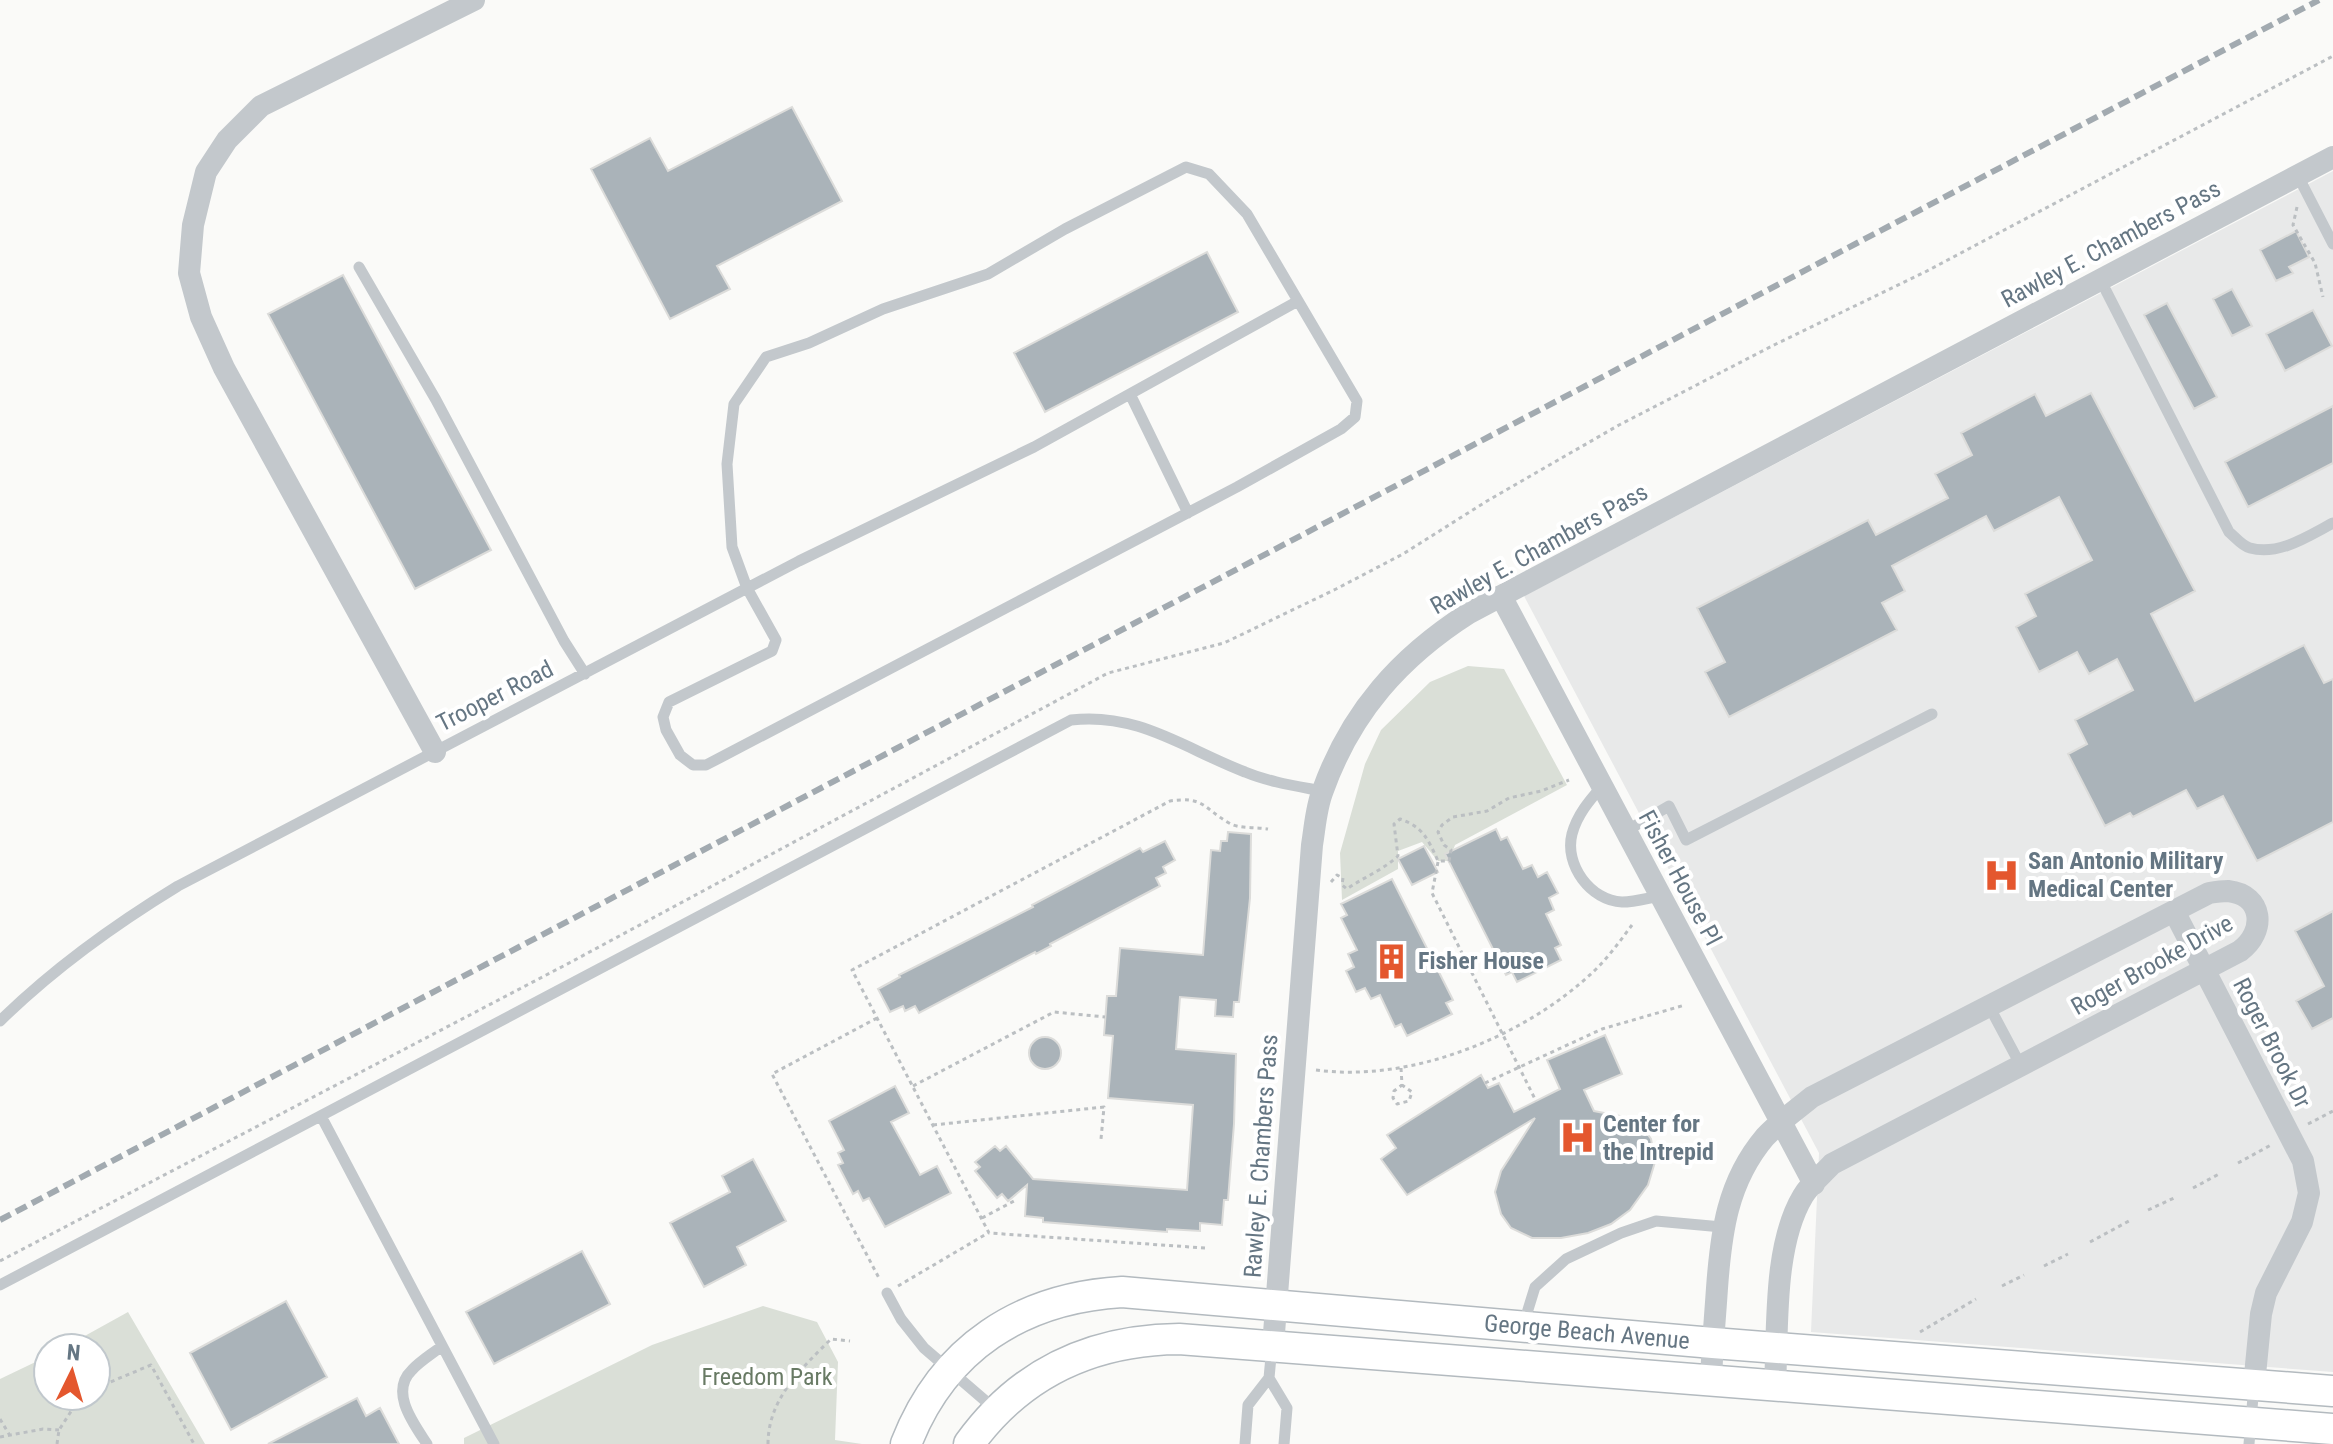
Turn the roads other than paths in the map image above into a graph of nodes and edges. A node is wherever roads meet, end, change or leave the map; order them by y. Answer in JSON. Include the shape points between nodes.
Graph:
{"nodes":[{"id":1,"x":474,"y":0,"type":"edge"},
{"id":2,"x":2333,"y":157,"type":"edge"},
{"id":3,"x":2298,"y":176,"type":"junction"},
{"id":4,"x":2333,"y":244,"type":"edge"},
{"id":5,"x":359,"y":267,"type":"dead end"},
{"id":6,"x":2100,"y":279,"type":"junction"},
{"id":7,"x":1298,"y":301,"type":"junction"},
{"id":8,"x":1130,"y":394,"type":"junction"},
{"id":9,"x":1188,"y":513,"type":"junction"},
{"id":10,"x":2333,"y":523,"type":"edge"},
{"id":11,"x":747,"y":588,"type":"junction"},
{"id":12,"x":1501,"y":596,"type":"junction"},
{"id":13,"x":585,"y":674,"type":"junction"},
{"id":14,"x":1932,"y":714,"type":"dead end"},
{"id":15,"x":435,"y":752,"type":"junction"},
{"id":16,"x":1602,"y":786,"type":"junction"},
{"id":17,"x":1322,"y":791,"type":"junction"},
{"id":18,"x":1626,"y":831,"type":"junction"},
{"id":19,"x":1660,"y":896,"type":"junction"},
{"id":20,"x":2174,"y":911,"type":"junction"},
{"id":21,"x":2204,"y":969,"type":"junction"},
{"id":22,"x":1989,"y":1006,"type":"junction"},
{"id":23,"x":0,"y":1021,"type":"edge"},
{"id":24,"x":2021,"y":1066,"type":"junction"},
{"id":25,"x":321,"y":1116,"type":"junction"},
{"id":26,"x":1781,"y":1122,"type":"junction"},
{"id":27,"x":1814,"y":1184,"type":"junction"},
{"id":28,"x":1722,"y":1227,"type":"junction"},
{"id":29,"x":0,"y":1285,"type":"edge"},
{"id":30,"x":887,"y":1293,"type":"road end"},
{"id":31,"x":1276,"y":1304,"type":"junction"},
{"id":32,"x":1523,"y":1326,"type":"junction"},
{"id":33,"x":1713,"y":1343,"type":"junction"},
{"id":34,"x":442,"y":1346,"type":"junction"},
{"id":35,"x":1273,"y":1346,"type":"junction"},
{"id":36,"x":1777,"y":1347,"type":"junction"},
{"id":37,"x":948,"y":1369,"type":"junction"},
{"id":38,"x":1269,"y":1378,"type":"junction"},
{"id":39,"x":1711,"y":1381,"type":"junction"},
{"id":40,"x":2254,"y":1385,"type":"junction"},
{"id":41,"x":1775,"y":1386,"type":"junction"},
{"id":42,"x":2333,"y":1391,"type":"edge"},
{"id":43,"x":997,"y":1410,"type":"junction"},
{"id":44,"x":2333,"y":1429,"type":"edge"},
{"id":45,"x":2250,"y":1434,"type":"edge"},
{"id":46,"x":427,"y":1444,"type":"edge"},
{"id":47,"x":494,"y":1444,"type":"edge"},
{"id":48,"x":906,"y":1444,"type":"edge"},
{"id":49,"x":969,"y":1444,"type":"edge"},
{"id":50,"x":1245,"y":1444,"type":"edge"},
{"id":51,"x":1284,"y":1444,"type":"edge"}],
"edges":[{"from":1,"to":15,"type":"street","via":[[261,106],[227,140],[206,172],[193,225],[189,273],[224,368]]},
{"from":2,"to":3,"type":"street","name":"Rawley E. Chambers Pass"},
{"from":3,"to":4,"type":"lane"},
{"from":3,"to":6,"type":"street","name":"Rawley E. Chambers Pass"},
{"from":5,"to":13,"type":"lane"},
{"from":6,"to":10,"type":"lane","via":[[2229,532],[2247,547],[2271,549],[2294,544]]},
{"from":6,"to":12,"type":"street","name":"Rawley E. Chambers Pass"},
{"from":7,"to":8,"type":"lane","name":"Trooper Road"},
{"from":7,"to":9,"type":"lane","via":[[1357,401],[1355,417]]},
{"from":7,"to":11,"type":"lane","via":[[1247,214],[1209,174],[1186,167],[988,274],[766,357],[734,404],[727,464],[732,547]]},
{"from":8,"to":9,"type":"lane"},
{"from":8,"to":11,"type":"lane","name":"Trooper Road"},
{"from":9,"to":11,"type":"lane","via":[[706,765],[693,765],[680,755],[666,730],[663,717],[669,702],[772,651],[776,640]]},
{"from":11,"to":13,"type":"lane","name":"Trooper Road"},
{"from":12,"to":16,"type":"street","name":"Fisher House Pl"},
{"from":12,"to":17,"type":"street","name":"Rawley E. Chambers Pass","via":[[1438,633],[1385,682],[1358,720]]},
{"from":13,"to":15,"type":"lane","name":"Trooper Road"},
{"from":14,"to":18,"type":"lane","via":[[1686,840],[1669,806]]},
{"from":15,"to":23,"type":"lane","name":"Trooper Road","via":[[125,918],[34,987]]},
{"from":16,"to":18,"type":"street","name":"Fisher House Pl"},
{"from":16,"to":19,"type":"lane","via":[[1581,811],[1571,838],[1574,868],[1593,892],[1620,902]]},
{"from":17,"to":25,"type":"lane","via":[[1246,773],[1134,723],[1097,717],[1071,720]]},
{"from":17,"to":31,"type":"street","name":"Rawley E. Chambers Pass","via":[[1309,862]]},
{"from":18,"to":19,"type":"street","name":"Fisher House Pl"},
{"from":19,"to":26,"type":"street","name":"Fisher House Pl"},
{"from":20,"to":21,"type":"street","name":"Roger Brook Dr"},
{"from":20,"to":21,"type":"street","name":"Roger Brooke Drive","via":[[2209,893],[2228,891],[2252,903],[2258,928],[2253,941]]},
{"from":20,"to":22,"type":"street","name":"Roger Brooke Drive"},
{"from":21,"to":24,"type":"street","name":"Roger Brooke Drive"},
{"from":21,"to":40,"type":"street","name":"Roger Brook Dr","via":[[2303,1161],[2309,1193],[2302,1222],[2266,1293]]},
{"from":22,"to":24,"type":"lane"},
{"from":22,"to":26,"type":"street","name":"Roger Brooke Drive","via":[[1812,1097]]},
{"from":24,"to":27,"type":"street","name":"Roger Brooke Drive","via":[[1832,1164]]},
{"from":25,"to":29,"type":"lane"},
{"from":25,"to":34,"type":"lane"},
{"from":26,"to":27,"type":"street","name":"Fisher House Pl"},
{"from":26,"to":28,"type":"street","name":"Roger Brooke Drive","via":[[1742,1172]]},
{"from":27,"to":36,"type":"street","name":"Roger Brooke Drive","via":[[1792,1216],[1784,1241]]},
{"from":28,"to":32,"type":"lane","via":[[1656,1221],[1566,1259],[1535,1287]]},
{"from":28,"to":33,"type":"street","name":"Roger Brooke Drive"},
{"from":30,"to":37,"type":"lane","via":[[924,1348]]},
{"from":31,"to":32,"type":"street","name":"George Beach Avenue"},
{"from":31,"to":35,"type":"street","name":"Rawley E. Chambers Pass"},
{"from":31,"to":37,"type":"street","name":"George Beach Avenue","via":[[1122,1292],[1074,1297],[1007,1322]]},
{"from":32,"to":33,"type":"street","name":"George Beach Avenue"},
{"from":33,"to":36,"type":"street","name":"George Beach Avenue"},
{"from":33,"to":39,"type":"street","name":"Roger Brooke Drive"},
{"from":34,"to":46,"type":"lane","via":[[409,1372],[402,1389],[407,1415]]},
{"from":34,"to":47,"type":"lane"},
{"from":35,"to":38,"type":"lane"},
{"from":35,"to":39,"type":"street","name":"George Beach Avenue"},
{"from":35,"to":43,"type":"street","name":"George Beach Avenue","via":[[1179,1339],[1104,1347],[1057,1365]]},
{"from":36,"to":40,"type":"street","name":"George Beach Avenue"},
{"from":36,"to":41,"type":"street","name":"Roger Brooke Drive"},
{"from":37,"to":43,"type":"lane"},
{"from":37,"to":48,"type":"street","name":"George Beach Avenue"},
{"from":38,"to":50,"type":"lane","via":[[1248,1405]]},
{"from":38,"to":51,"type":"lane","via":[[1287,1408]]},
{"from":39,"to":41,"type":"street","name":"George Beach Avenue"},
{"from":40,"to":42,"type":"street","name":"George Beach Avenue"},
{"from":40,"to":45,"type":"lane"},
{"from":41,"to":45,"type":"street","name":"George Beach Avenue"},
{"from":43,"to":49,"type":"street","name":"George Beach Avenue"},
{"from":44,"to":45,"type":"street","name":"George Beach Avenue"}]}
